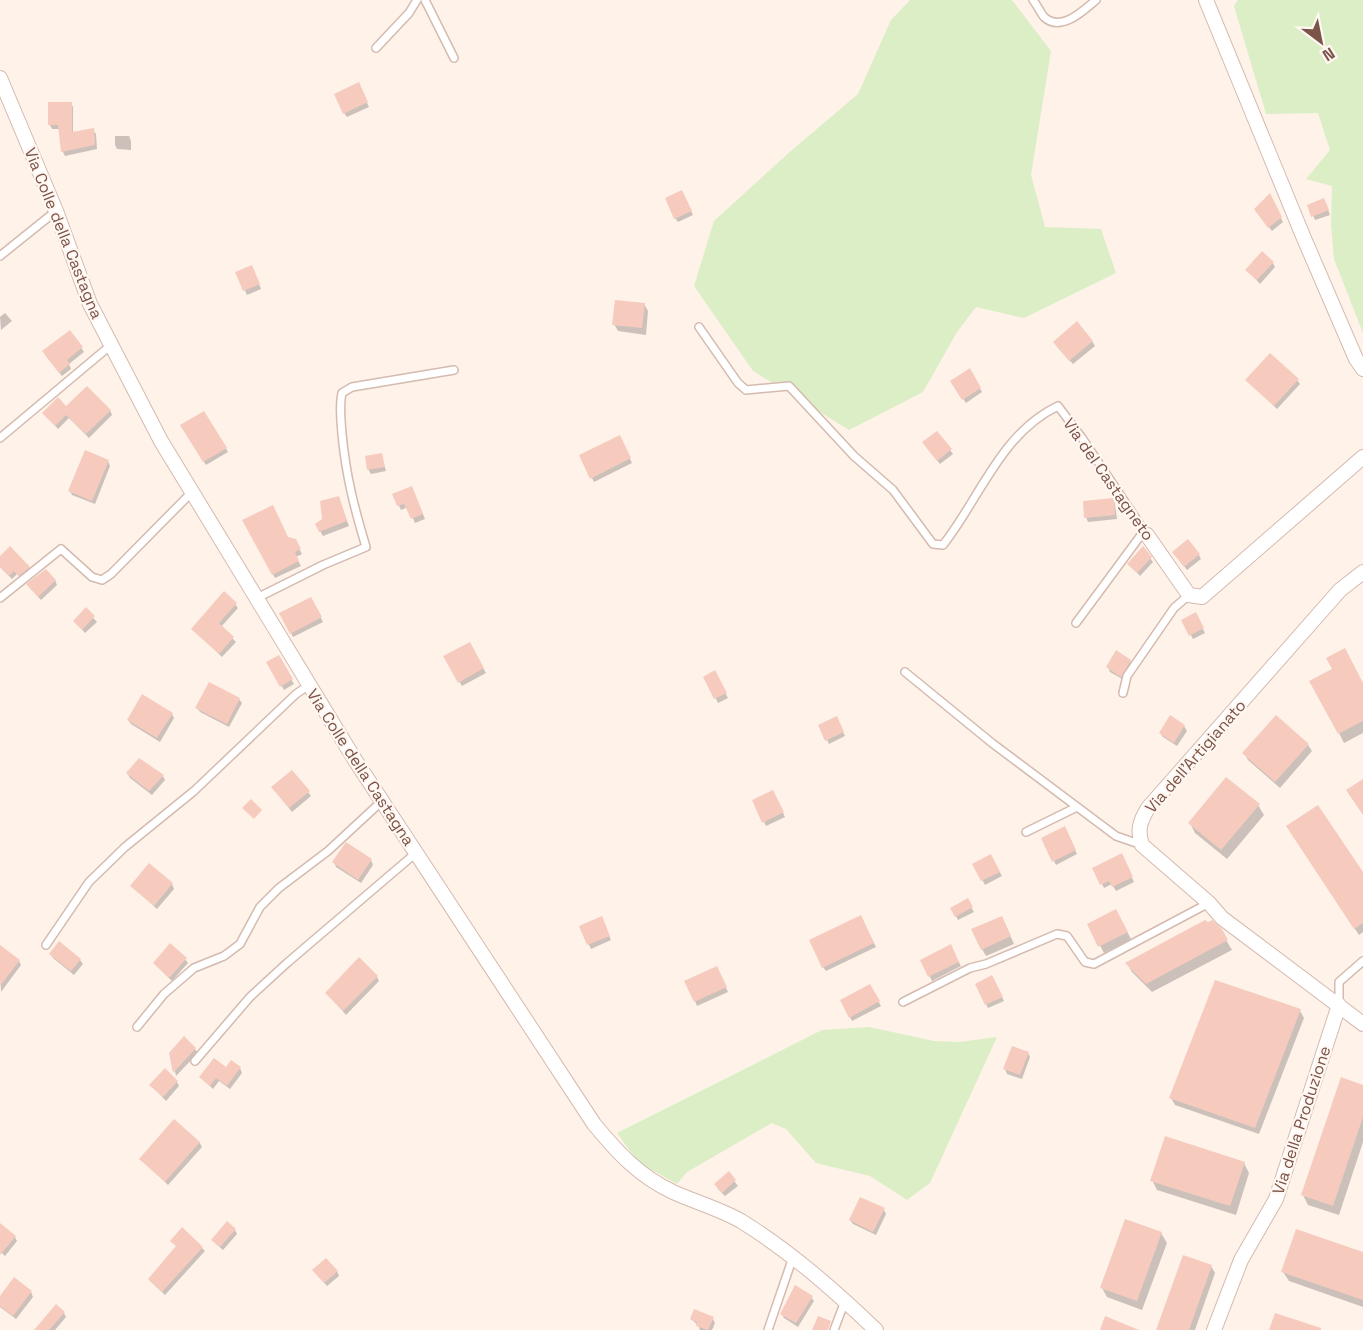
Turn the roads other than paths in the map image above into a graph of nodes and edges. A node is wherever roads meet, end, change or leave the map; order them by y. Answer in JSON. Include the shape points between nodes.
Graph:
{"nodes":[{"id":1,"x":417,"y":0,"type":"edge"},
{"id":2,"x":425,"y":0,"type":"edge"},
{"id":3,"x":1033,"y":0,"type":"edge"},
{"id":4,"x":1096,"y":0,"type":"edge"},
{"id":5,"x":1206,"y":0,"type":"edge"},
{"id":6,"x":376,"y":48,"type":"dead end"},
{"id":7,"x":454,"y":58,"type":"dead end"},
{"id":8,"x":0,"y":78,"type":"edge"},
{"id":9,"x":56,"y":211,"type":"junction"},
{"id":10,"x":0,"y":256,"type":"edge"},
{"id":11,"x":699,"y":327,"type":"dead end"},
{"id":12,"x":111,"y":345,"type":"junction"},
{"id":13,"x":1363,"y":369,"type":"edge"},
{"id":14,"x":454,"y":370,"type":"dead end"},
{"id":15,"x":0,"y":438,"type":"edge"},
{"id":16,"x":1363,"y":457,"type":"edge"},
{"id":17,"x":192,"y":492,"type":"junction"},
{"id":18,"x":1146,"y":533,"type":"junction"},
{"id":19,"x":1363,"y":572,"type":"edge"},
{"id":20,"x":1189,"y":595,"type":"junction"},
{"id":21,"x":0,"y":598,"type":"edge"},
{"id":22,"x":257,"y":598,"type":"junction"},
{"id":23,"x":1076,"y":624,"type":"dead end"},
{"id":24,"x":905,"y":672,"type":"dead end"},
{"id":25,"x":309,"y":685,"type":"junction"},
{"id":26,"x":1124,"y":693,"type":"dead end"},
{"id":27,"x":382,"y":801,"type":"junction"},
{"id":28,"x":1077,"y":807,"type":"junction"},
{"id":29,"x":1026,"y":832,"type":"dead end"},
{"id":30,"x":1142,"y":845,"type":"junction"},
{"id":31,"x":417,"y":852,"type":"junction"},
{"id":32,"x":1209,"y":903,"type":"junction"},
{"id":33,"x":46,"y":945,"type":"dead end"},
{"id":34,"x":1363,"y":961,"type":"edge"},
{"id":35,"x":903,"y":1002,"type":"dead end"},
{"id":36,"x":1339,"y":1005,"type":"junction"},
{"id":37,"x":1363,"y":1024,"type":"edge"},
{"id":38,"x":137,"y":1027,"type":"dead end"},
{"id":39,"x":195,"y":1061,"type":"dead end"},
{"id":40,"x":793,"y":1257,"type":"junction"},
{"id":41,"x":845,"y":1300,"type":"junction"},
{"id":42,"x":768,"y":1330,"type":"edge"},
{"id":43,"x":834,"y":1330,"type":"edge"},
{"id":44,"x":876,"y":1330,"type":"edge"},
{"id":45,"x":1214,"y":1330,"type":"edge"}],
"edges":[{"from":1,"to":6,"type":"lane"},
{"from":2,"to":7,"type":"lane"},
{"from":3,"to":4,"type":"lane","via":[[1046,18],[1056,22],[1070,20]]},
{"from":5,"to":13,"type":"street","via":[[1303,236]]},
{"from":8,"to":9,"type":"street","name":"Via Colle della Castagna"},
{"from":9,"to":10,"type":"lane"},
{"from":9,"to":12,"type":"street","name":"Via Colle della Castagna","via":[[90,304]]},
{"from":11,"to":18,"type":"lane","name":"Via del Castagneto","via":[[746,390],[789,386],[854,456],[893,490],[933,544],[943,545],[958,526],[1009,445],[1042,413],[1058,406]]},
{"from":12,"to":15,"type":"lane"},
{"from":12,"to":17,"type":"street","name":"Via Colle della Castagna"},
{"from":14,"to":22,"type":"lane","via":[[352,387],[342,393],[339,404],[344,461],[366,547]]},
{"from":16,"to":20,"type":"street","via":[[1202,597]]},
{"from":17,"to":21,"type":"lane","via":[[102,580],[92,577],[61,549]]},
{"from":17,"to":22,"type":"street","name":"Via Colle della Castagna"},
{"from":18,"to":20,"type":"street","name":"Via del Castagneto"},
{"from":18,"to":23,"type":"lane"},
{"from":19,"to":30,"type":"street","name":"Via dell'Artigianato","via":[[1340,590],[1148,808],[1138,832]]},
{"from":20,"to":26,"type":"lane","via":[[1174,608],[1127,676]]},
{"from":22,"to":25,"type":"street","name":"Via Colle della Castagna"},
{"from":24,"to":28,"type":"lane"},
{"from":25,"to":27,"type":"street","name":"Via Colle della Castagna"},
{"from":25,"to":33,"type":"lane","via":[[89,882]]},
{"from":27,"to":31,"type":"street","name":"Via Colle della Castagna"},
{"from":27,"to":38,"type":"lane","via":[[260,907],[240,944],[224,956],[194,968],[164,994]]},
{"from":28,"to":29,"type":"lane"},
{"from":28,"to":30,"type":"lane","via":[[1116,836]]},
{"from":30,"to":32,"type":"street"},
{"from":31,"to":39,"type":"lane","via":[[250,997]]},
{"from":31,"to":40,"type":"street","name":"Via Colle della Castagna","via":[[569,1088],[621,1157],[672,1191],[738,1219]]},
{"from":32,"to":35,"type":"lane","via":[[1094,964],[1085,962],[1067,936],[1057,934],[970,968]]},
{"from":32,"to":36,"type":"street","via":[[1222,918]]},
{"from":34,"to":36,"type":"lane","via":[[1340,982]]},
{"from":36,"to":37,"type":"street"},
{"from":36,"to":45,"type":"street","name":"Via della Produzione","via":[[1276,1199],[1240,1260]]},
{"from":40,"to":41,"type":"street","name":"Via Colle della Castagna"},
{"from":40,"to":42,"type":"lane"},
{"from":41,"to":43,"type":"lane"},
{"from":41,"to":44,"type":"street","name":"Via Colle della Castagna"}]}
